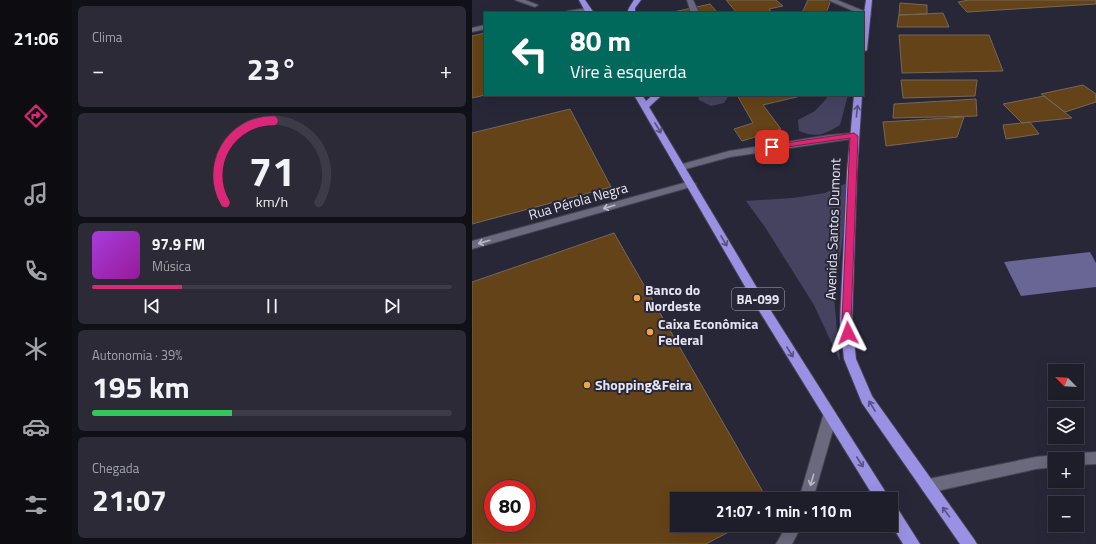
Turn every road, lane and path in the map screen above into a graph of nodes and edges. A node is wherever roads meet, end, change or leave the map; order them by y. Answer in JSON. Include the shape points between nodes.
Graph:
{"nodes":[{"id":1,"x":518,"y":0,"type":"edge"},
{"id":2,"x":582,"y":0,"type":"edge"},
{"id":3,"x":638,"y":0,"type":"edge"},
{"id":4,"x":690,"y":0,"type":"edge"},
{"id":5,"x":831,"y":0,"type":"edge"},
{"id":6,"x":869,"y":0,"type":"edge"},
{"id":7,"x":535,"y":3,"type":"edge"},
{"id":8,"x":589,"y":12,"type":"edge"},
{"id":9,"x":631,"y":12,"type":"edge"},
{"id":10,"x":695,"y":12,"type":"edge"},
{"id":11,"x":862,"y":12,"type":"edge"},
{"id":12,"x":864,"y":13,"type":"edge"},
{"id":13,"x":867,"y":14,"type":"junction"},
{"id":14,"x":484,"y":28,"type":"edge"},
{"id":15,"x":472,"y":30,"type":"edge"},
{"id":16,"x":864,"y":41,"type":"edge"},
{"id":17,"x":639,"y":96,"type":"edge"},
{"id":18,"x":657,"y":96,"type":"edge"},
{"id":19,"x":858,"y":96,"type":"edge"},
{"id":20,"x":645,"y":106,"type":"junction"},
{"id":21,"x":854,"y":136,"type":"junction"},
{"id":22,"x":682,"y":167,"type":"junction"},
{"id":23,"x":691,"y":184,"type":"junction"},
{"id":24,"x":472,"y":246,"type":"edge"},
{"id":25,"x":830,"y":416,"type":"junction"},
{"id":26,"x":1096,"y":458,"type":"edge"},
{"id":27,"x":1084,"y":459,"type":"edge"},
{"id":28,"x":1048,"y":462,"type":"edge"},
{"id":29,"x":928,"y":486,"type":"junction"},
{"id":30,"x":808,"y":492,"type":"edge"},
{"id":31,"x":879,"y":492,"type":"edge"},
{"id":32,"x":898,"y":522,"type":"edge"},
{"id":33,"x":791,"y":532,"type":"edge"},
{"id":34,"x":784,"y":544,"type":"edge"},
{"id":35,"x":912,"y":544,"type":"edge"},
{"id":36,"x":969,"y":544,"type":"edge"}],
"edges":[{"from":1,"to":7,"type":"street"},
{"from":2,"to":8,"type":"highway"},
{"from":3,"to":9,"type":"highway"},
{"from":4,"to":10,"type":"street"},
{"from":5,"to":11,"type":"street"},
{"from":6,"to":13,"type":"highway"},
{"from":12,"to":13,"type":"street"},
{"from":13,"to":16,"type":"highway"},
{"from":14,"to":15,"type":"street"},
{"from":17,"to":20,"type":"highway","number":"BA-099"},
{"from":18,"to":20,"type":"highway"},
{"from":21,"to":19,"type":"highway","name":"Avenida Santos Dumont","one_way":true},
{"from":20,"to":22,"type":"highway","number":"BA-099","one_way":true},
{"from":21,"to":22,"type":"street","via":[[729,154]]},
{"from":29,"to":21,"type":"highway","name":"Avenida Santos Dumont","one_way":true,"via":[[867,399],[850,359],[846,321]]},
{"from":22,"to":23,"type":"highway","number":"BA-099"},
{"from":23,"to":24,"type":"street","name":"Rua Pérola Negra","one_way":true},
{"from":23,"to":25,"type":"highway","number":"BA-099","one_way":true},
{"from":25,"to":30,"type":"street","one_way":true},
{"from":25,"to":31,"type":"highway","number":"BA-099","one_way":true},
{"from":26,"to":27,"type":"street"},
{"from":28,"to":29,"type":"street"},
{"from":36,"to":29,"type":"highway","name":"Avenida Santos Dumont","one_way":true},
{"from":32,"to":35,"type":"highway"},
{"from":33,"to":34,"type":"street"}]}
